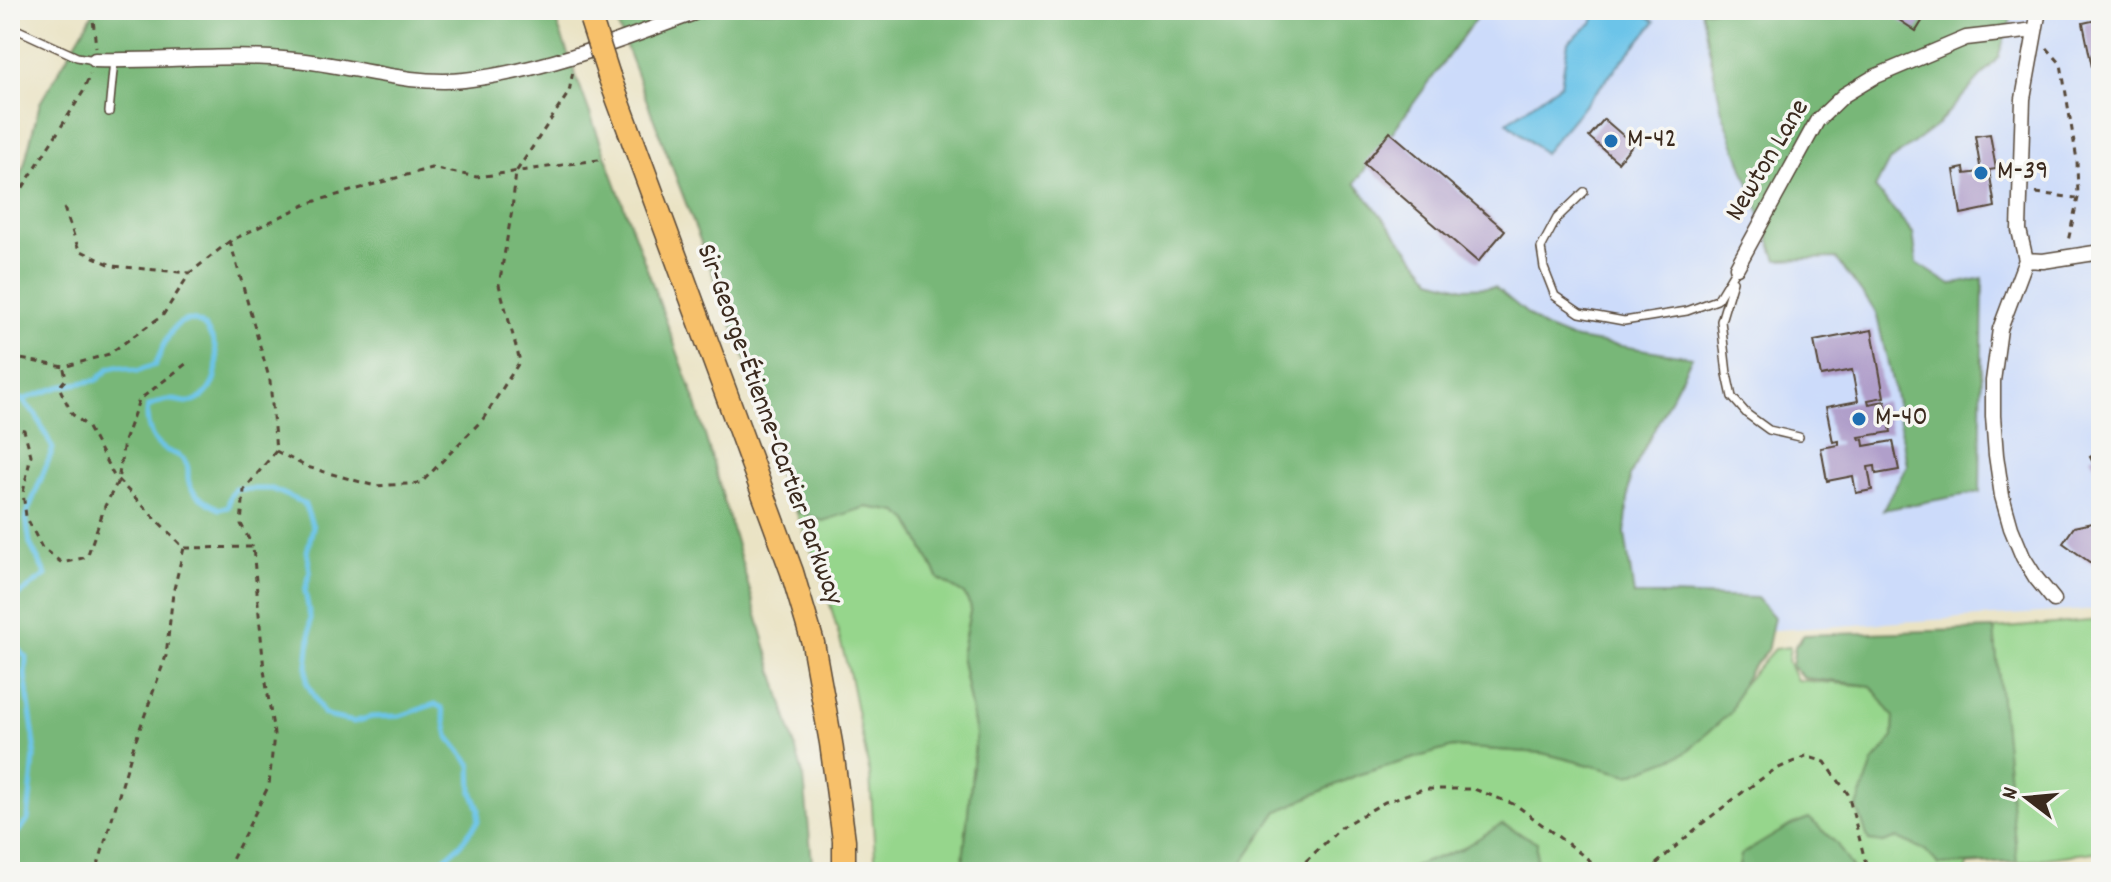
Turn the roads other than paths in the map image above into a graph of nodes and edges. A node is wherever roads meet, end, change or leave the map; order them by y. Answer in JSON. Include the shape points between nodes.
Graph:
{"nodes":[{"id":1,"x":702,"y":10,"type":"edge"},
{"id":2,"x":2039,"y":10,"type":"edge"},
{"id":3,"x":589,"y":15,"type":"edge"},
{"id":4,"x":16,"y":29,"type":"dead end"},
{"id":5,"x":2033,"y":37,"type":"junction"},
{"id":6,"x":95,"y":60,"type":"joint"},
{"id":7,"x":114,"y":60,"type":"junction"},
{"id":8,"x":109,"y":112,"type":"dead end"},
{"id":9,"x":1584,"y":192,"type":"dead end"},
{"id":10,"x":2101,"y":252,"type":"edge"},
{"id":11,"x":2026,"y":260,"type":"junction"},
{"id":12,"x":1737,"y":267,"type":"junction"},
{"id":13,"x":1799,"y":437,"type":"dead end"},
{"id":14,"x":2054,"y":600,"type":"dead end"},
{"id":15,"x":844,"y":872,"type":"edge"}],
"edges":[{"from":1,"to":7,"type":"street","via":[[524,71],[461,81],[418,80],[249,56]]},
{"from":2,"to":5,"type":"street"},
{"from":3,"to":15,"type":"main road","name":"Sir-George-Étienne-Cartier Parkway","bridge":true,"via":[[792,572],[813,643],[839,790]]},
{"from":4,"to":6,"type":"lane"},
{"from":5,"to":11,"type":"street","via":[[2023,99],[2020,191],[2019,230]]},
{"from":5,"to":12,"type":"street","name":"Newton Lane","via":[[1966,38],[1844,95],[1817,121]]},
{"from":6,"to":7,"type":"street"},
{"from":7,"to":8,"type":"lane"},
{"from":9,"to":12,"type":"lane","via":[[1557,218],[1541,248],[1555,296],[1580,313],[1624,321],[1687,311],[1717,300]]},
{"from":10,"to":11,"type":"street"},
{"from":11,"to":14,"type":"street","via":[[1995,357],[1996,455],[2011,528],[2023,557]]},
{"from":12,"to":13,"type":"lane","via":[[1721,321],[1732,397],[1769,430]]}]}
